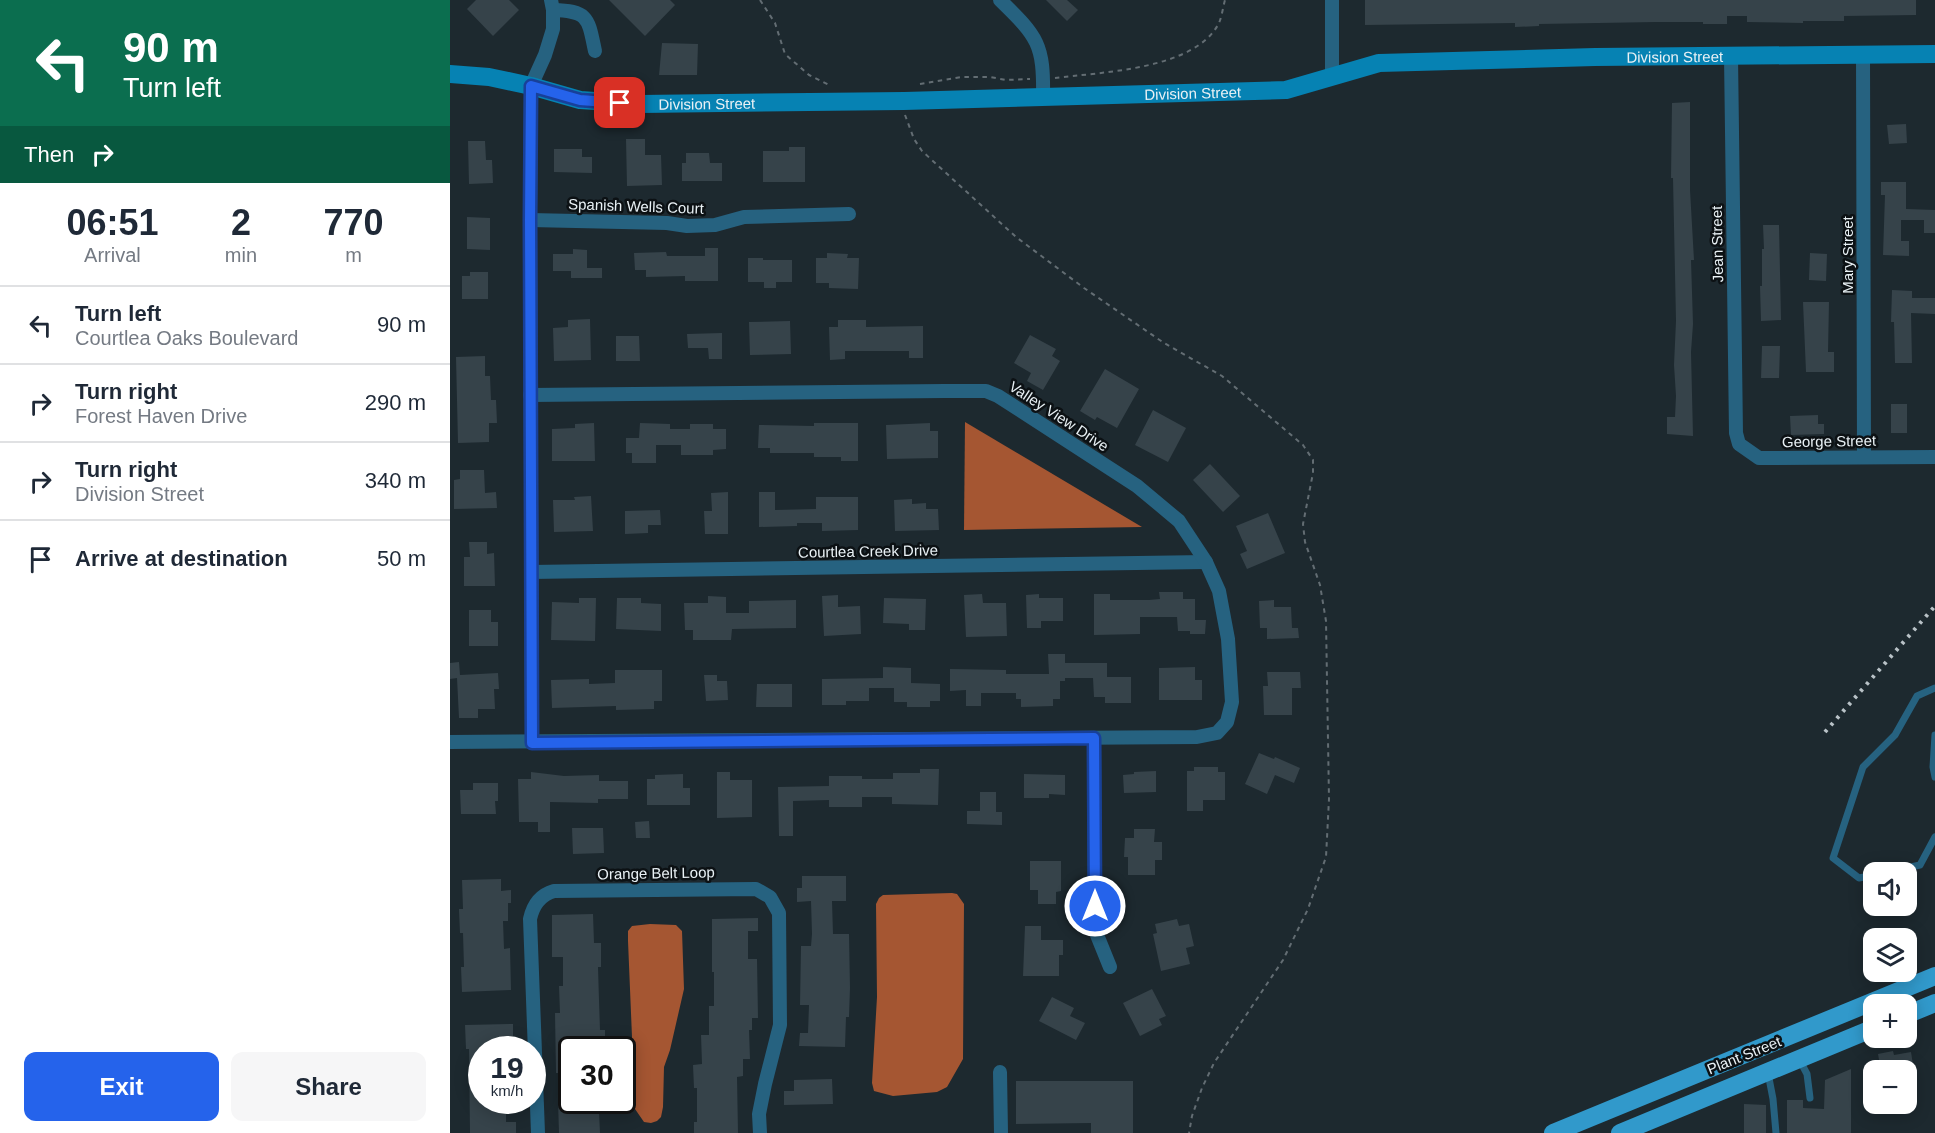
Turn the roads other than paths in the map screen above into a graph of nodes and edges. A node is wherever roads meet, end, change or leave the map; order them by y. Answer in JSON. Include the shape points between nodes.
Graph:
{"nodes":[{"id":1,"x":1001,"y":0,"type":"edge"},
{"id":2,"x":1332,"y":0,"type":"edge"},
{"id":3,"x":552,"y":5,"type":"edge"},
{"id":4,"x":595,"y":51,"type":"dead end"},
{"id":5,"x":1863,"y":54,"type":"junction"},
{"id":6,"x":1935,"y":54,"type":"edge"},
{"id":7,"x":1731,"y":56,"type":"junction"},
{"id":8,"x":450,"y":74,"type":"edge"},
{"id":9,"x":1332,"y":76,"type":"junction"},
{"id":10,"x":531,"y":86,"type":"junction"},
{"id":11,"x":1043,"y":98,"type":"junction"},
{"id":12,"x":849,"y":213,"type":"dead end"},
{"id":13,"x":530,"y":220,"type":"junction"},
{"id":14,"x":530,"y":395,"type":"junction"},
{"id":15,"x":1736,"y":433,"type":"joint"},
{"id":16,"x":1864,"y":456,"type":"junction"},
{"id":17,"x":1935,"y":457,"type":"edge"},
{"id":18,"x":1206,"y":562,"type":"junction"},
{"id":19,"x":531,"y":572,"type":"junction"},
{"id":20,"x":1935,"y":688,"type":"edge"},
{"id":21,"x":1935,"y":735,"type":"edge"},
{"id":22,"x":1094,"y":738,"type":"junction"},
{"id":23,"x":450,"y":742,"type":"edge"},
{"id":24,"x":532,"y":743,"type":"junction"},
{"id":25,"x":1935,"y":777,"type":"edge"},
{"id":26,"x":1935,"y":837,"type":"edge"},
{"id":27,"x":1917,"y":866,"type":"edge"},
{"id":28,"x":1863,"y":877,"type":"edge"},
{"id":29,"x":1110,"y":967,"type":"dead end"},
{"id":30,"x":1935,"y":976,"type":"edge"},
{"id":31,"x":1935,"y":1003,"type":"edge"},
{"id":32,"x":1917,"y":1010,"type":"edge"},
{"id":33,"x":1863,"y":1033,"type":"edge"},
{"id":34,"x":1799,"y":1059,"type":"junction"},
{"id":35,"x":1000,"y":1072,"type":"dead end"},
{"id":36,"x":1768,"y":1072,"type":"junction"},
{"id":37,"x":1810,"y":1098,"type":"dead end"},
{"id":38,"x":1578,"y":1128,"type":"edge"},
{"id":39,"x":538,"y":1133,"type":"edge"},
{"id":40,"x":760,"y":1133,"type":"edge"},
{"id":41,"x":1001,"y":1133,"type":"edge"},
{"id":42,"x":1553,"y":1133,"type":"edge"},
{"id":43,"x":1620,"y":1133,"type":"edge"},
{"id":44,"x":1776,"y":1133,"type":"edge"}],
"edges":[{"from":1,"to":11,"type":"street","via":[[1029,29],[1042,53]]},
{"from":2,"to":9,"type":"street"},
{"from":3,"to":4,"type":"street","via":[[583,16],[590,27]]},
{"from":3,"to":10,"type":"street","via":[[553,29]]},
{"from":5,"to":6,"type":"street","name":"Division Street"},
{"from":5,"to":7,"type":"street","name":"Division Street"},
{"from":5,"to":16,"type":"street","name":"Mary Street"},
{"from":7,"to":9,"type":"street","name":"Division Street","via":[[1379,63]]},
{"from":7,"to":15,"type":"street","name":"Jean Street"},
{"from":8,"to":10,"type":"street","name":"Division Street"},
{"from":9,"to":11,"type":"street","name":"Division Street","via":[[1286,90]]},
{"from":10,"to":11,"type":"street","name":"Division Street","via":[[580,100],[640,104]]},
{"from":10,"to":13,"type":"street"},
{"from":12,"to":13,"type":"street","name":"Spanish Wells Court","via":[[744,217],[715,225],[687,226]]},
{"from":13,"to":14,"type":"street"},
{"from":14,"to":18,"type":"street","name":"Valley View Drive","via":[[986,391],[1137,486],[1179,521]]},
{"from":14,"to":19,"type":"street"},
{"from":15,"to":16,"type":"street","name":"George Street","via":[[1739,444],[1759,458]]},
{"from":16,"to":17,"type":"street","name":"George Street"},
{"from":18,"to":19,"type":"street","name":"Courtlea Creek Drive"},
{"from":18,"to":22,"type":"street","name":"Valley View Drive","via":[[1219,591],[1228,639],[1232,702],[1227,722],[1217,733],[1197,737]]},
{"from":19,"to":24,"type":"street"},
{"from":20,"to":28,"type":"lane","via":[[1917,696],[1895,735],[1863,766],[1833,858]]},
{"from":21,"to":25,"type":"lane"},
{"from":22,"to":24,"type":"street"},
{"from":22,"to":29,"type":"street","via":[[1095,930]]},
{"from":23,"to":24,"type":"street"},
{"from":26,"to":27,"type":"lane"},
{"from":30,"to":38,"type":"main road","name":"Plant Street"},
{"from":31,"to":32,"type":"main road"},
{"from":33,"to":34,"type":"main road","name":"Plant Street"},
{"from":34,"to":36,"type":"main road","name":"Plant Street"},
{"from":34,"to":37,"type":"lane","via":[[1807,1074]]},
{"from":35,"to":41,"type":"street"},
{"from":36,"to":43,"type":"main road","name":"Plant Street"},
{"from":36,"to":44,"type":"lane"},
{"from":38,"to":42,"type":"main road","name":"Plant Street"},
{"from":39,"to":40,"type":"street","name":"Orange Belt Loop","via":[[530,919],[538,900],[554,891],[756,889],[770,897],[779,913],[780,1025],[759,1114]]}]}
